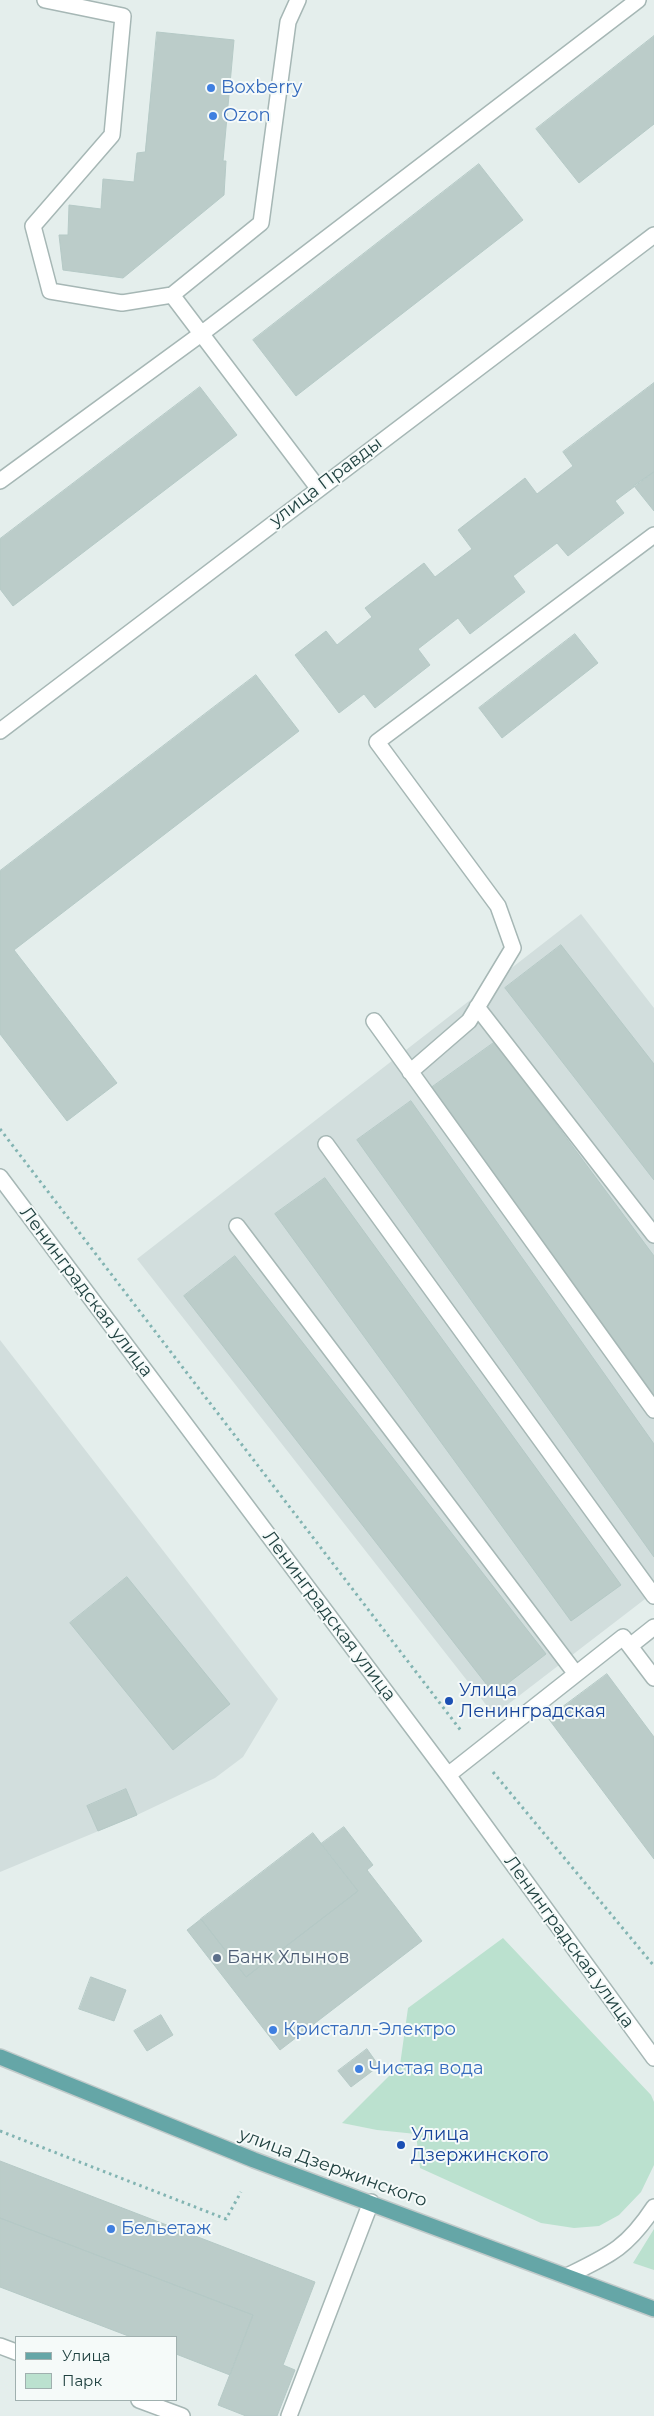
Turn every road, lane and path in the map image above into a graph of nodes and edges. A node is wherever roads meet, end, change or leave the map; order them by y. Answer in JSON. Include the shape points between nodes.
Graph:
{"nodes":[{"id":1,"x":45,"y":0,"type":"edge"},
{"id":2,"x":298,"y":0,"type":"edge"},
{"id":3,"x":638,"y":0,"type":"edge"},
{"id":4,"x":653,"y":239,"type":"edge"},
{"id":5,"x":172,"y":295,"type":"junction"},
{"id":6,"x":201,"y":334,"type":"junction"},
{"id":7,"x":0,"y":481,"type":"edge"},
{"id":8,"x":318,"y":488,"type":"junction"},
{"id":9,"x":654,"y":535,"type":"edge"},
{"id":10,"x":0,"y":731,"type":"edge"},
{"id":11,"x":477,"y":1007,"type":"junction"},
{"id":12,"x":374,"y":1021,"type":"dead end"},
{"id":13,"x":410,"y":1072,"type":"junction"},
{"id":14,"x":0,"y":1130,"type":"edge"},
{"id":15,"x":326,"y":1144,"type":"dead end"},
{"id":16,"x":0,"y":1177,"type":"edge"},
{"id":17,"x":237,"y":1226,"type":"dead end"},
{"id":18,"x":654,"y":1235,"type":"edge"},
{"id":19,"x":654,"y":1410,"type":"edge"},
{"id":20,"x":654,"y":1596,"type":"edge"},
{"id":21,"x":654,"y":1627,"type":"edge"},
{"id":22,"x":630,"y":1646,"type":"junction"},
{"id":23,"x":576,"y":1674,"type":"junction"},
{"id":24,"x":654,"y":1678,"type":"edge"},
{"id":25,"x":477,"y":1752,"type":"junction"},
{"id":26,"x":448,"y":1775,"type":"junction"},
{"id":27,"x":654,"y":1966,"type":"edge"},
{"id":28,"x":0,"y":2057,"type":"edge"},
{"id":29,"x":654,"y":2058,"type":"edge"},
{"id":30,"x":0,"y":2131,"type":"edge"},
{"id":31,"x":241,"y":2192,"type":"dead end"},
{"id":32,"x":371,"y":2202,"type":"junction"},
{"id":33,"x":654,"y":2207,"type":"edge"},
{"id":34,"x":567,"y":2276,"type":"junction"},
{"id":35,"x":654,"y":2309,"type":"edge"},
{"id":36,"x":0,"y":2346,"type":"edge"},
{"id":37,"x":15,"y":2352,"type":"edge"},
{"id":38,"x":143,"y":2401,"type":"edge"},
{"id":39,"x":182,"y":2416,"type":"edge"},
{"id":40,"x":289,"y":2416,"type":"edge"}],
"edges":[{"from":1,"to":5,"type":"street","via":[[123,16],[112,135],[33,226],[50,291],[122,303]]},
{"from":2,"to":5,"type":"street","via":[[288,22],[261,223]]},
{"from":3,"to":6,"type":"street"},
{"from":4,"to":8,"type":"street","name":"улица Правды"},
{"from":5,"to":6,"type":"street"},
{"from":6,"to":7,"type":"street"},
{"from":6,"to":8,"type":"street"},
{"from":8,"to":10,"type":"street","name":"улица Правды"},
{"from":9,"to":11,"type":"street","via":[[378,742],[498,906],[513,948]]},
{"from":11,"to":13,"type":"street","via":[[469,1021]]},
{"from":11,"to":18,"type":"street"},
{"from":12,"to":13,"type":"street"},
{"from":13,"to":19,"type":"street"},
{"from":14,"to":25,"type":"path"},
{"from":15,"to":20,"type":"street"},
{"from":16,"to":26,"type":"street","name":"Ленинградская улица"},
{"from":17,"to":23,"type":"street"},
{"from":21,"to":22,"type":"street"},
{"from":22,"to":23,"type":"street","via":[[623,1637]]},
{"from":22,"to":24,"type":"street"},
{"from":23,"to":25,"type":"street"},
{"from":25,"to":26,"type":"street"},
{"from":25,"to":27,"type":"path"},
{"from":26,"to":29,"type":"street","name":"Ленинградская улица"},
{"from":28,"to":32,"type":"main road","name":"улица Дзержинского","via":[[254,2160]]},
{"from":30,"to":31,"type":"path","via":[[226,2219]]},
{"from":32,"to":34,"type":"main road","name":"улица Дзержинского"},
{"from":32,"to":40,"type":"street"},
{"from":33,"to":34,"type":"street","via":[[639,2229],[614,2253]]},
{"from":34,"to":35,"type":"main road","name":"улица Дзержинского"},
{"from":36,"to":37,"type":"street"},
{"from":38,"to":39,"type":"street"}]}
